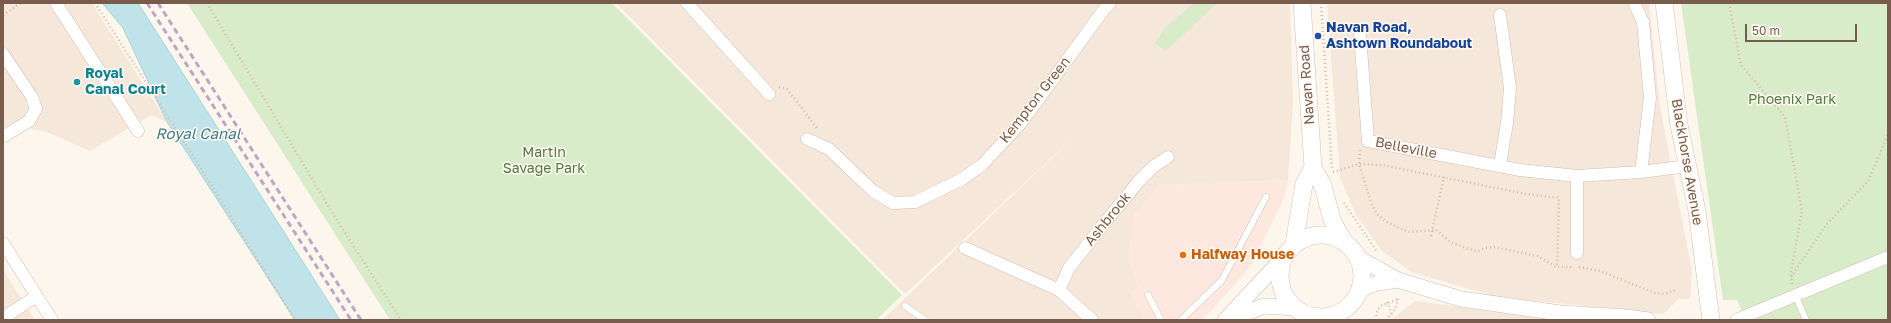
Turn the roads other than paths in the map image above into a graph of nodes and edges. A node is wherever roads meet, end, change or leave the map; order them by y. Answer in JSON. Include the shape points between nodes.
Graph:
{"nodes":[{"id":1,"x":56,"y":3,"type":"edge"},
{"id":2,"x":687,"y":3,"type":"edge"},
{"id":3,"x":1110,"y":3,"type":"edge"},
{"id":4,"x":1302,"y":3,"type":"edge"},
{"id":5,"x":1664,"y":3,"type":"edge"},
{"id":6,"x":1635,"y":5,"type":"dead end"},
{"id":7,"x":1500,"y":15,"type":"dead end"},
{"id":8,"x":1360,"y":36,"type":"dead end"},
{"id":9,"x":3,"y":54,"type":"edge"},
{"id":10,"x":769,"y":94,"type":"dead end"},
{"id":11,"x":138,"y":131,"type":"dead end"},
{"id":12,"x":3,"y":137,"type":"edge"},
{"id":13,"x":807,"y":139,"type":"dead end"},
{"id":14,"x":1168,"y":157,"type":"dead end"},
{"id":15,"x":1500,"y":165,"type":"junction"},
{"id":16,"x":1688,"y":166,"type":"junction"},
{"id":17,"x":1313,"y":167,"type":"junction"},
{"id":18,"x":1641,"y":172,"type":"junction"},
{"id":19,"x":1577,"y":176,"type":"junction"},
{"id":20,"x":1266,"y":197,"type":"dead end"},
{"id":21,"x":1344,"y":242,"type":"junction"},
{"id":22,"x":3,"y":243,"type":"edge"},
{"id":23,"x":1294,"y":244,"type":"junction"},
{"id":24,"x":965,"y":248,"type":"dead end"},
{"id":25,"x":1577,"y":253,"type":"dead end"},
{"id":26,"x":1357,"y":257,"type":"junction"},
{"id":27,"x":1888,"y":257,"type":"edge"},
{"id":28,"x":1283,"y":258,"type":"junction"},
{"id":29,"x":1398,"y":280,"type":"junction"},
{"id":30,"x":1360,"y":289,"type":"junction"},
{"id":31,"x":1059,"y":290,"type":"junction"},
{"id":32,"x":1148,"y":295,"type":"dead end"},
{"id":33,"x":1795,"y":295,"type":"junction"},
{"id":34,"x":37,"y":296,"type":"junction"},
{"id":35,"x":906,"y":306,"type":"dead end"},
{"id":36,"x":1300,"y":313,"type":"edge"},
{"id":37,"x":1347,"y":313,"type":"edge"},
{"id":38,"x":1228,"y":317,"type":"edge"},
{"id":39,"x":3,"y":318,"type":"edge"},
{"id":40,"x":52,"y":320,"type":"edge"},
{"id":41,"x":925,"y":320,"type":"edge"},
{"id":42,"x":1092,"y":320,"type":"edge"},
{"id":43,"x":1161,"y":320,"type":"edge"},
{"id":44,"x":1181,"y":320,"type":"edge"},
{"id":45,"x":1648,"y":320,"type":"edge"},
{"id":46,"x":1711,"y":320,"type":"edge"},
{"id":47,"x":1736,"y":320,"type":"edge"},
{"id":48,"x":1806,"y":320,"type":"edge"}],
"edges":[{"from":1,"to":11,"type":"street"},
{"from":2,"to":10,"type":"street"},
{"from":3,"to":13,"type":"street","name":"Kempton Green","via":[[1021,124],[982,165],[962,179],[915,202],[893,203],[874,191],[830,149]]},
{"from":4,"to":17,"type":"main road","name":"Navan Road"},
{"from":5,"to":16,"type":"main road","name":"Blackhorse Avenue","via":[[1679,125]]},
{"from":6,"to":18,"type":"street","via":[[1643,22],[1650,98]]},
{"from":7,"to":15,"type":"street","via":[[1510,88]]},
{"from":8,"to":15,"type":"street","name":"Belleville","via":[[1368,141]]},
{"from":9,"to":12,"type":"street","via":[[32,97],[36,109],[29,121]]},
{"from":14,"to":31,"type":"street","name":"Ashbrook","via":[[1139,181],[1102,226],[1069,268]]},
{"from":15,"to":19,"type":"street","name":"Belleville","via":[[1520,170]]},
{"from":16,"to":18,"type":"street","name":"Belleville"},
{"from":16,"to":46,"type":"main road","name":"Blackhorse Avenue","via":[[1697,211]]},
{"from":17,"to":21,"type":"main road","name":"Navan Road","via":[[1323,186],[1332,220]]},
{"from":17,"to":23,"type":"main road","via":[[1304,184]]},
{"from":18,"to":19,"type":"street","name":"Belleville"},
{"from":19,"to":25,"type":"street"},
{"from":20,"to":44,"type":"lane","via":[[1222,280]]},
{"from":21,"to":23,"type":"main road","via":[[1329,236],[1316,235]]},
{"from":21,"to":26,"type":"main road"},
{"from":22,"to":34,"type":"street"},
{"from":23,"to":28,"type":"main road"},
{"from":24,"to":31,"type":"street"},
{"from":26,"to":29,"type":"street"},
{"from":26,"to":30,"type":"main road","via":[[1362,273]]},
{"from":27,"to":33,"type":"street"},
{"from":28,"to":36,"type":"main road","via":[[1280,281],[1286,298]]},
{"from":28,"to":38,"type":"street"},
{"from":29,"to":30,"type":"street"},
{"from":29,"to":45,"type":"street","via":[[1461,299],[1560,313]]},
{"from":30,"to":37,"type":"main road"},
{"from":31,"to":42,"type":"street"},
{"from":32,"to":43,"type":"lane"},
{"from":33,"to":47,"type":"street"},
{"from":33,"to":48,"type":"lane"},
{"from":34,"to":39,"type":"street"},
{"from":34,"to":40,"type":"street"},
{"from":35,"to":41,"type":"lane"},
{"from":36,"to":37,"type":"main road","via":[[1325,317],[1342,311]]},
{"from":36,"to":38,"type":"street","via":[[1264,306]]}]}
